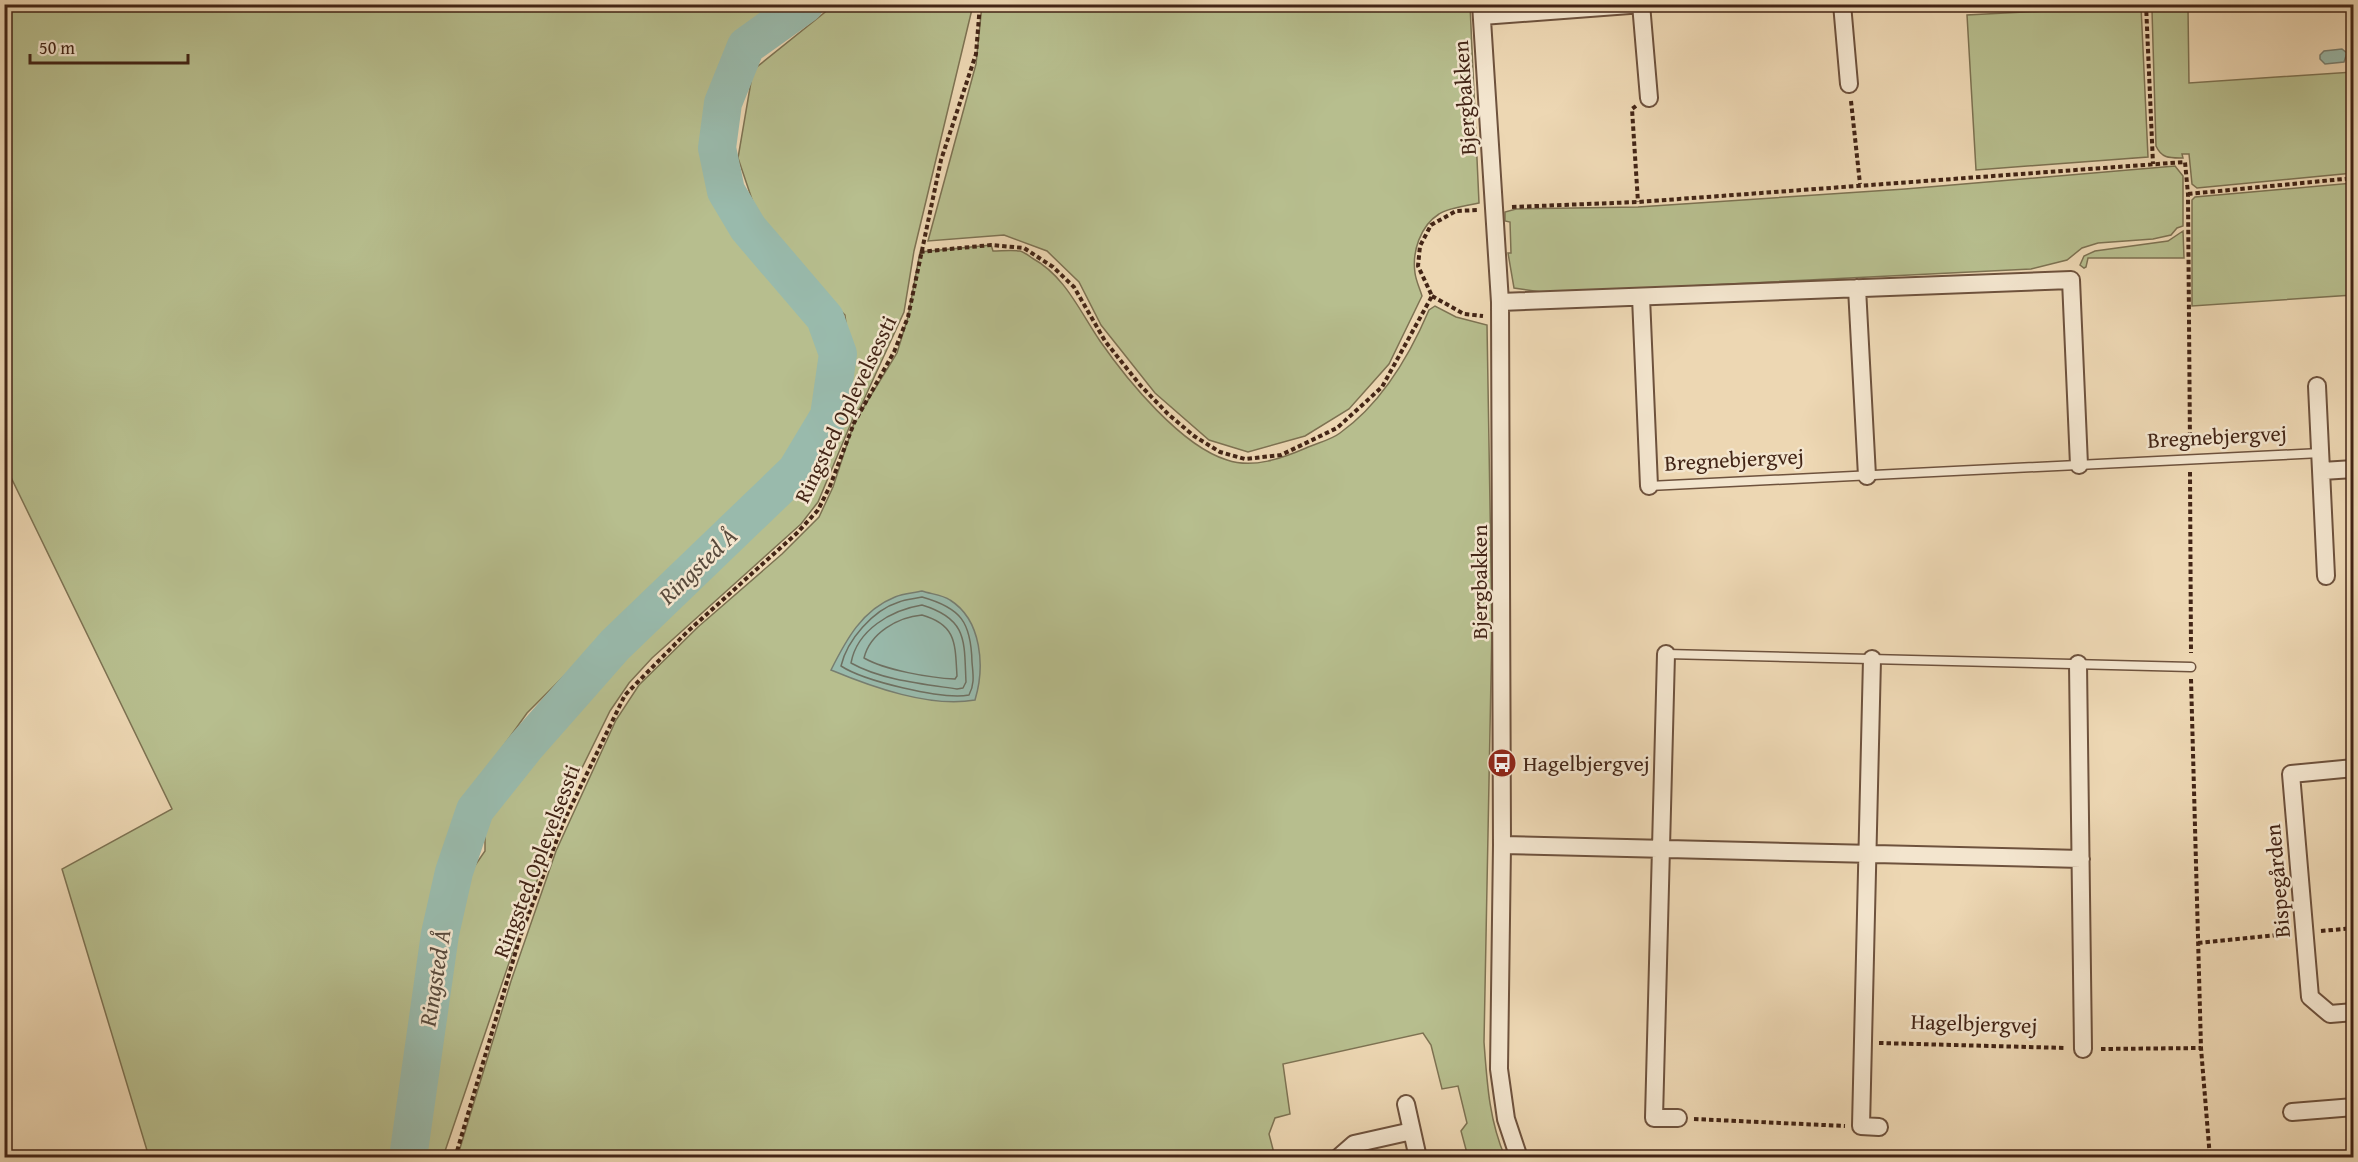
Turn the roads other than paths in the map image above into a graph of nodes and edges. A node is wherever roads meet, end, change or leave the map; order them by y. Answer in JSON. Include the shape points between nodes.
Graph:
{"nodes":[{"id":1,"x":1842,"y":4,"type":"edge"},
{"id":2,"x":1642,"y":5,"type":"edge"},
{"id":3,"x":1481,"y":10,"type":"edge"},
{"id":4,"x":1849,"y":84,"type":"road end"},
{"id":5,"x":1649,"y":98,"type":"road end"},
{"id":6,"x":1857,"y":288,"type":"junction"},
{"id":7,"x":1641,"y":297,"type":"junction"},
{"id":8,"x":1500,"y":310,"type":"junction"},
{"id":9,"x":2317,"y":386,"type":"dead end"},
{"id":10,"x":2321,"y":453,"type":"junction"},
{"id":11,"x":2079,"y":465,"type":"junction"},
{"id":12,"x":2354,"y":469,"type":"edge"},
{"id":13,"x":2322,"y":471,"type":"junction"},
{"id":14,"x":1867,"y":476,"type":"junction"},
{"id":15,"x":1649,"y":486,"type":"joint"},
{"id":16,"x":2326,"y":576,"type":"dead end"},
{"id":17,"x":1666,"y":654,"type":"joint"},
{"id":18,"x":1872,"y":659,"type":"junction"},
{"id":19,"x":2078,"y":664,"type":"junction"},
{"id":20,"x":2191,"y":667,"type":"dead end"},
{"id":21,"x":2354,"y":768,"type":"edge"},
{"id":22,"x":1502,"y":845,"type":"junction"},
{"id":23,"x":1661,"y":849,"type":"junction"},
{"id":24,"x":1868,"y":854,"type":"junction"},
{"id":25,"x":2081,"y":860,"type":"junction"},
{"id":26,"x":2354,"y":1012,"type":"edge"},
{"id":27,"x":2083,"y":1049,"type":"road end"},
{"id":28,"x":1406,"y":1104,"type":"dead end"},
{"id":29,"x":2354,"y":1107,"type":"edge"},
{"id":30,"x":2292,"y":1112,"type":"dead end"},
{"id":31,"x":1678,"y":1118,"type":"road end"},
{"id":32,"x":1879,"y":1127,"type":"dead end"},
{"id":33,"x":1412,"y":1131,"type":"junction"},
{"id":34,"x":1338,"y":1158,"type":"edge"},
{"id":35,"x":1418,"y":1158,"type":"edge"},
{"id":36,"x":1519,"y":1158,"type":"edge"}],
"edges":[{"from":1,"to":4,"type":"street"},
{"from":2,"to":3,"type":"street"},
{"from":2,"to":5,"type":"street"},
{"from":3,"to":8,"type":"street","name":"Bjergbakken"},
{"from":6,"to":7,"type":"street"},
{"from":6,"to":11,"type":"street","via":[[2071,279]]},
{"from":6,"to":14,"type":"street"},
{"from":7,"to":8,"type":"street"},
{"from":7,"to":15,"type":"street","name":"Bregnebjergvej"},
{"from":8,"to":22,"type":"street","name":"Bjergbakken"},
{"from":9,"to":10,"type":"street"},
{"from":10,"to":11,"type":"lane","name":"Bregnebjergvej"},
{"from":10,"to":13,"type":"street"},
{"from":11,"to":14,"type":"lane","name":"Bregnebjergvej"},
{"from":12,"to":13,"type":"street"},
{"from":13,"to":16,"type":"street"},
{"from":14,"to":15,"type":"lane","name":"Bregnebjergvej"},
{"from":17,"to":18,"type":"lane"},
{"from":17,"to":23,"type":"street"},
{"from":18,"to":19,"type":"lane"},
{"from":18,"to":24,"type":"street"},
{"from":19,"to":20,"type":"lane"},
{"from":19,"to":25,"type":"street"},
{"from":21,"to":26,"type":"street","name":"Bispegården","via":[[2291,774],[2310,997],[2330,1014]]},
{"from":22,"to":23,"type":"street"},
{"from":22,"to":36,"type":"street","name":"Bjergbakken","via":[[1499,1070],[1506,1119]]},
{"from":23,"to":24,"type":"street"},
{"from":23,"to":31,"type":"street","via":[[1654,1118]]},
{"from":24,"to":25,"type":"street"},
{"from":24,"to":32,"type":"street","via":[[1861,1126]]},
{"from":25,"to":27,"type":"street"},
{"from":28,"to":33,"type":"street"},
{"from":29,"to":30,"type":"street"},
{"from":33,"to":34,"type":"street","via":[[1354,1144]]},
{"from":33,"to":35,"type":"street"}]}
